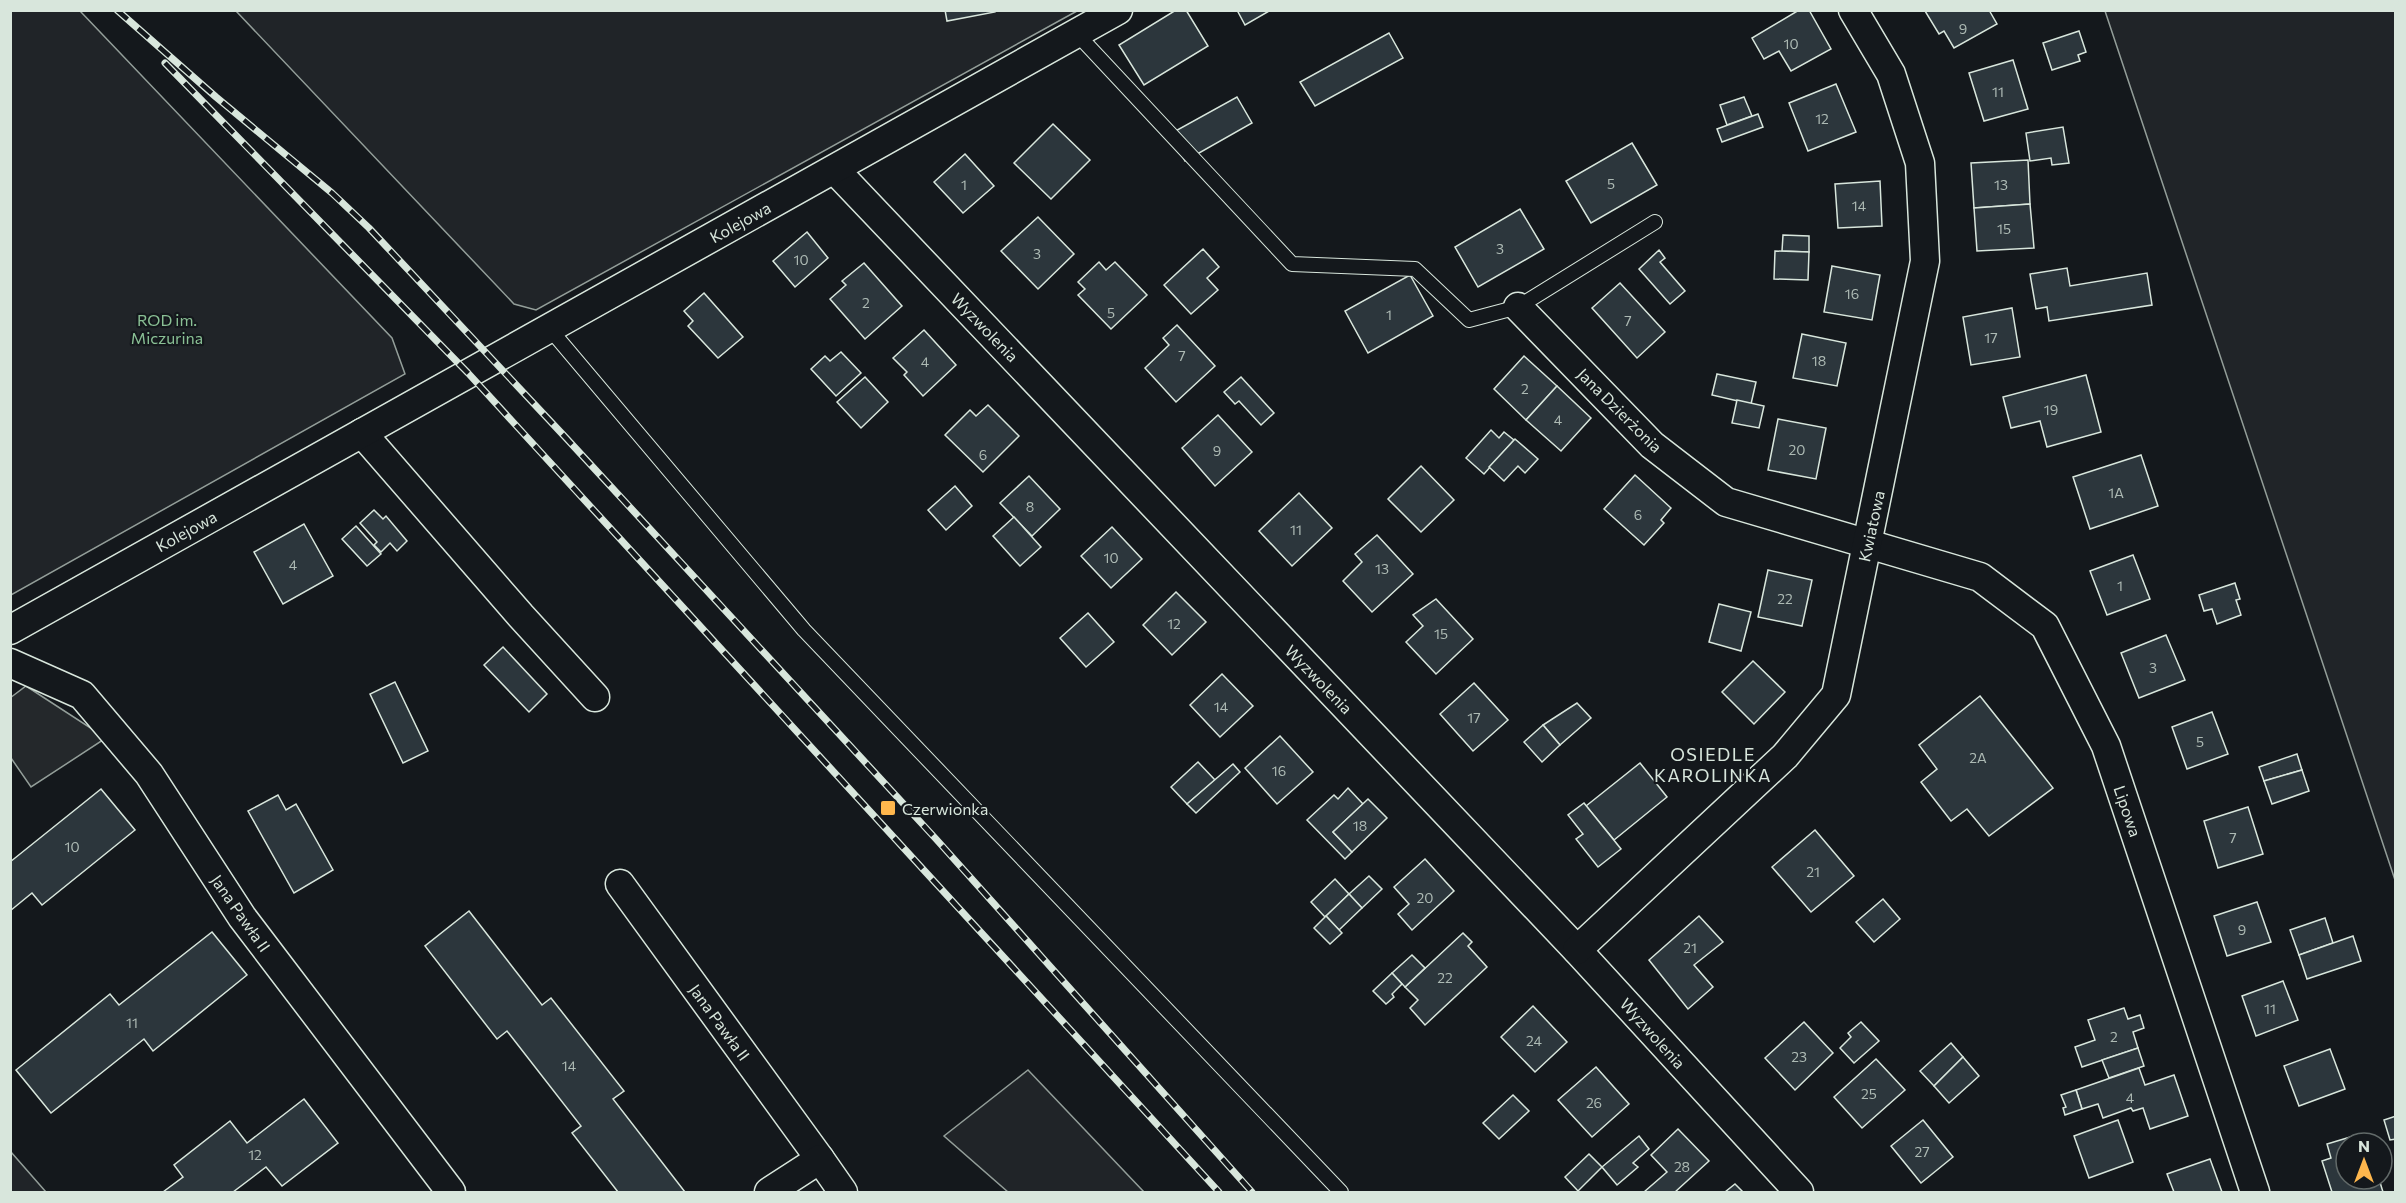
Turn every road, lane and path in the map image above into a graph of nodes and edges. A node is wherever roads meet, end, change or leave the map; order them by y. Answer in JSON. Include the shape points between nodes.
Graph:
{"nodes":[{"id":1,"x":1118,"y":10,"type":"edge"},
{"id":2,"x":1853,"y":10,"type":"edge"},
{"id":3,"x":1077,"y":34,"type":"junction"},
{"id":4,"x":835,"y":170,"type":"junction"},
{"id":5,"x":1655,"y":222,"type":"dead end"},
{"id":6,"x":1518,"y":307,"type":"junction"},
{"id":7,"x":549,"y":328,"type":"junction"},
{"id":8,"x":362,"y":433,"type":"junction"},
{"id":9,"x":1868,"y":543,"type":"junction"},
{"id":10,"x":10,"y":630,"type":"edge"},
{"id":11,"x":10,"y":663,"type":"edge"},
{"id":12,"x":595,"y":698,"type":"dead end"},
{"id":13,"x":620,"y":884,"type":"dead end"},
{"id":14,"x":1577,"y":950,"type":"junction"},
{"id":15,"x":820,"y":1159,"type":"junction"},
{"id":16,"x":451,"y":1192,"type":"edge"},
{"id":17,"x":769,"y":1192,"type":"edge"},
{"id":18,"x":843,"y":1192,"type":"edge"},
{"id":19,"x":1341,"y":1192,"type":"edge"},
{"id":20,"x":1799,"y":1192,"type":"edge"},
{"id":21,"x":2255,"y":1192,"type":"edge"}],
"edges":[{"from":1,"to":3,"type":"street","name":"Kolejowa"},
{"from":2,"to":9,"type":"street","name":"Kwiatowa","via":[[1891,74],[1920,163],[1925,261]]},
{"from":3,"to":4,"type":"street","name":"Kolejowa"},
{"from":3,"to":6,"type":"lane","via":[[1292,264],[1415,269],[1469,320]]},
{"from":4,"to":7,"type":"street","name":"Kolejowa"},
{"from":4,"to":14,"type":"street","name":"Wyzwolenia"},
{"from":5,"to":6,"type":"lane"},
{"from":6,"to":9,"type":"street","name":"Jana Dzierżonia","via":[[1652,445],[1726,502]]},
{"from":7,"to":8,"type":"street","name":"Kolejowa"},
{"from":7,"to":19,"type":"lane","via":[[804,630]]},
{"from":8,"to":10,"type":"street","name":"Kolejowa"},
{"from":8,"to":12,"type":"street"},
{"from":9,"to":14,"type":"street","name":"Kwiatowa","via":[[1836,695],[1785,756]]},
{"from":9,"to":21,"type":"street","name":"Lipowa","via":[[1980,577],[2045,626],[2106,746]]},
{"from":11,"to":16,"type":"street","name":"Jana Pawła II","via":[[82,695],[141,765],[242,917]]},
{"from":13,"to":15,"type":"street","name":"Jana Pawła II"},
{"from":14,"to":20,"type":"street","name":"Wyzwolenia"},
{"from":15,"to":17,"type":"street"},
{"from":15,"to":18,"type":"street","name":"Jana Pawła II"}]}
